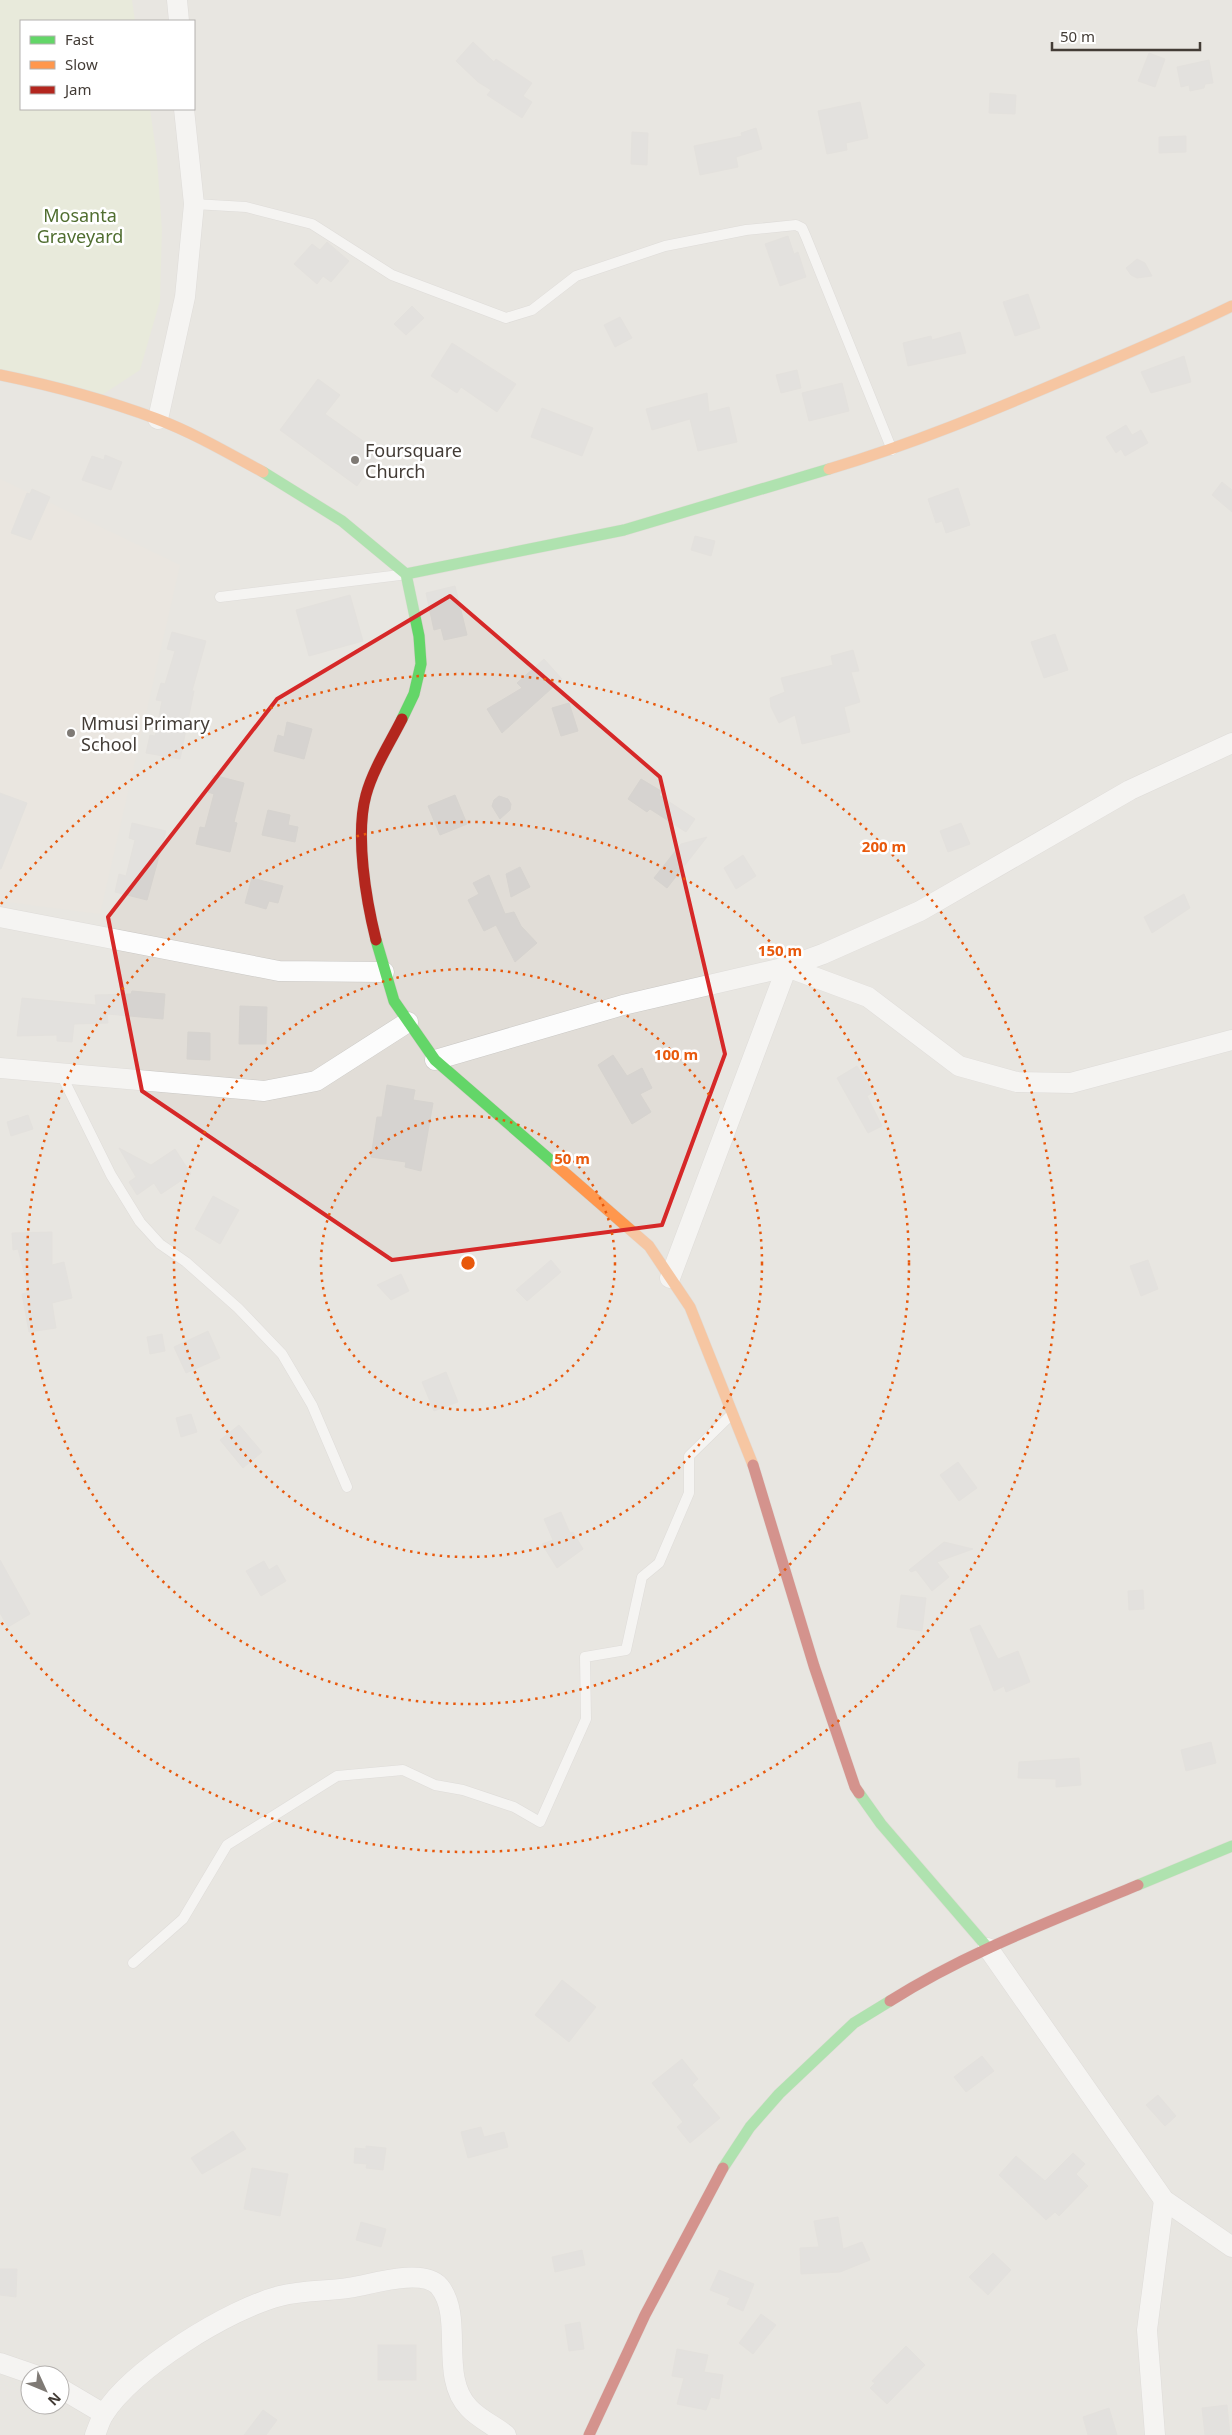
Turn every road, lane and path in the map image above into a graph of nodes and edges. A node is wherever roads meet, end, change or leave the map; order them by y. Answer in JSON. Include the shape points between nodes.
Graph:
{"nodes":[{"id":1,"x":177,"y":0,"type":"edge"},
{"id":2,"x":179,"y":20,"type":"edge"},
{"id":3,"x":184,"y":110,"type":"edge"},
{"id":4,"x":194,"y":204,"type":"junction"},
{"id":5,"x":1232,"y":306,"type":"edge"},
{"id":6,"x":0,"y":375,"type":"edge"},
{"id":7,"x":158,"y":419,"type":"junction"},
{"id":8,"x":892,"y":450,"type":"junction"},
{"id":9,"x":406,"y":574,"type":"junction"},
{"id":10,"x":220,"y":597,"type":"dead end"},
{"id":11,"x":1232,"y":743,"type":"edge"},
{"id":12,"x":0,"y":917,"type":"edge"},
{"id":13,"x":787,"y":966,"type":"junction"},
{"id":14,"x":384,"y":972,"type":"junction"},
{"id":15,"x":408,"y":1022,"type":"junction"},
{"id":16,"x":1232,"y":1040,"type":"edge"},
{"id":17,"x":435,"y":1060,"type":"junction"},
{"id":18,"x":0,"y":1068,"type":"edge"},
{"id":19,"x":61,"y":1074,"type":"junction"},
{"id":20,"x":670,"y":1278,"type":"junction"},
{"id":21,"x":734,"y":1413,"type":"junction"},
{"id":22,"x":347,"y":1487,"type":"dead end"},
{"id":23,"x":1232,"y":1846,"type":"edge"},
{"id":24,"x":988,"y":1948,"type":"junction"},
{"id":25,"x":133,"y":1963,"type":"dead end"},
{"id":26,"x":1164,"y":2200,"type":"junction"},
{"id":27,"x":1232,"y":2247,"type":"edge"},
{"id":28,"x":0,"y":2363,"type":"edge"},
{"id":29,"x":20,"y":2370,"type":"edge"},
{"id":30,"x":70,"y":2394,"type":"edge"},
{"id":31,"x":104,"y":2414,"type":"junction"},
{"id":32,"x":96,"y":2435,"type":"edge"},
{"id":33,"x":506,"y":2435,"type":"edge"},
{"id":34,"x":589,"y":2435,"type":"edge"},
{"id":35,"x":1155,"y":2435,"type":"edge"}],
"edges":[{"from":1,"to":2,"type":"street"},
{"from":3,"to":4,"type":"street"},
{"from":4,"to":7,"type":"street","via":[[185,297]]},
{"from":4,"to":8,"type":"lane","via":[[246,208],[312,224],[392,275],[506,318],[532,310],[576,276],[665,246],[746,230],[796,225],[802,228],[806,237]]},
{"from":5,"to":8,"type":"street","via":[[950,429]]},
{"from":6,"to":7,"type":"street","via":[[70,390]]},
{"from":7,"to":9,"type":"street","via":[[199,437],[290,487],[342,521]]},
{"from":8,"to":9,"type":"street","via":[[624,530]]},
{"from":9,"to":10,"type":"lane"},
{"from":9,"to":14,"type":"street","via":[[421,664],[414,694],[366,794],[361,820],[368,906]]},
{"from":11,"to":13,"type":"street","via":[[1130,790],[920,911],[823,954]]},
{"from":12,"to":14,"type":"street","via":[[279,971]]},
{"from":13,"to":16,"type":"street","via":[[868,997],[959,1066],[1017,1082],[1072,1083]]},
{"from":13,"to":17,"type":"street","via":[[623,1005]]},
{"from":13,"to":20,"type":"street"},
{"from":14,"to":15,"type":"street","via":[[394,1001]]},
{"from":15,"to":17,"type":"street"},
{"from":15,"to":19,"type":"street","via":[[316,1081],[264,1092]]},
{"from":17,"to":20,"type":"street","via":[[649,1246]]},
{"from":18,"to":19,"type":"street"},
{"from":19,"to":22,"type":"lane","via":[[111,1175],[140,1222],[160,1244],[186,1262],[238,1308],[282,1354],[312,1405]]},
{"from":20,"to":21,"type":"street","via":[[690,1307]]},
{"from":21,"to":24,"type":"street","via":[[749,1451],[814,1666],[855,1786],[881,1824]]},
{"from":21,"to":25,"type":"lane","via":[[689,1456],[689,1493],[659,1563],[642,1577],[626,1650],[585,1657],[586,1719],[540,1822],[514,1808],[463,1790],[435,1785],[403,1770],[337,1776],[227,1845],[183,1918]]},
{"from":23,"to":24,"type":"street"},
{"from":24,"to":26,"type":"street"},
{"from":24,"to":34,"type":"street","via":[[922,1980],[854,2023],[779,2094],[750,2127],[726,2163],[645,2315]]},
{"from":26,"to":27,"type":"street"},
{"from":26,"to":35,"type":"street","via":[[1147,2330]]},
{"from":28,"to":29,"type":"street"},
{"from":30,"to":31,"type":"street"},
{"from":31,"to":32,"type":"street"},
{"from":31,"to":33,"type":"street","via":[[133,2381],[218,2321],[280,2296],[400,2278],[426,2279],[438,2285],[444,2296],[452,2325],[452,2368],[462,2398],[470,2409]]}]}
